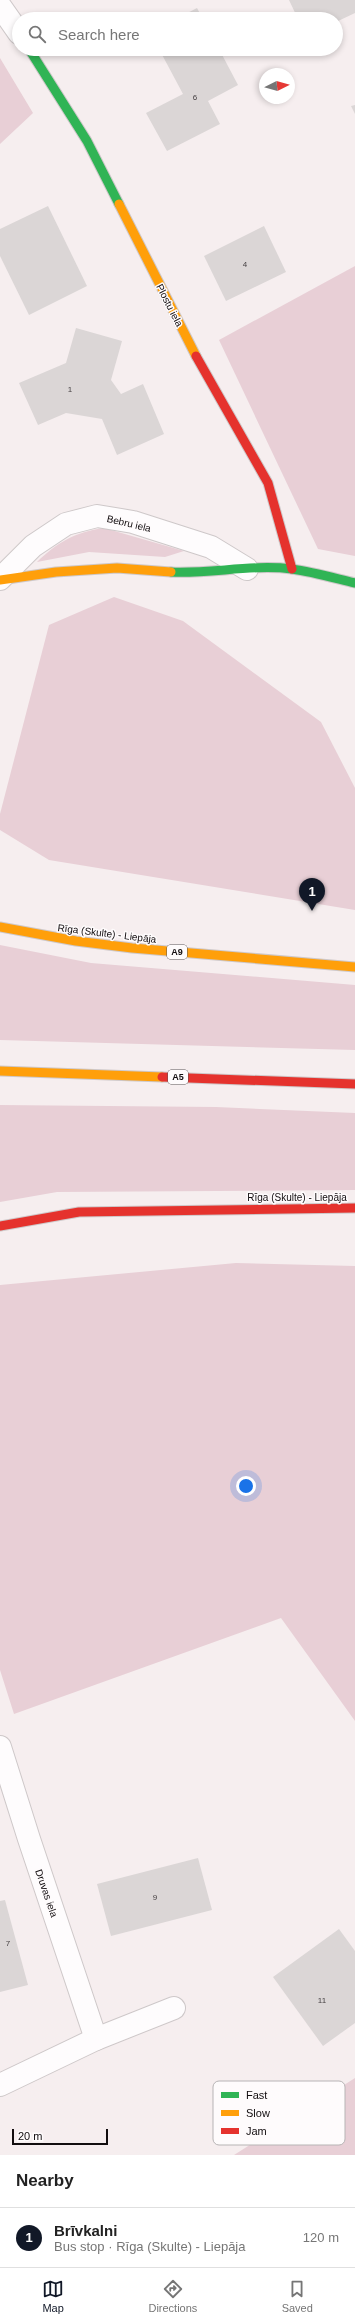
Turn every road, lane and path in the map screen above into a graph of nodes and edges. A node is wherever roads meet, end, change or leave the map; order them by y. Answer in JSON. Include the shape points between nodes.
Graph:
{"nodes":[{"id":1,"x":0,"y":6,"type":"edge"},
{"id":2,"x":12,"y":23,"type":"edge"},
{"id":3,"x":34,"y":56,"type":"edge"},
{"id":4,"x":247,"y":569,"type":"junction"},
{"id":5,"x":292,"y":569,"type":"junction"},
{"id":6,"x":0,"y":579,"type":"edge"},
{"id":7,"x":355,"y":583,"type":"edge"},
{"id":8,"x":0,"y":927,"type":"edge"},
{"id":9,"x":355,"y":967,"type":"edge"},
{"id":10,"x":0,"y":1071,"type":"edge"},
{"id":11,"x":355,"y":1084,"type":"edge"},
{"id":12,"x":355,"y":1208,"type":"edge"},
{"id":13,"x":0,"y":1226,"type":"edge"},
{"id":14,"x":0,"y":1747,"type":"edge"},
{"id":15,"x":174,"y":2008,"type":"dead end"},
{"id":16,"x":96,"y":2039,"type":"junction"},
{"id":17,"x":0,"y":2085,"type":"edge"}],
"edges":[{"from":1,"to":2,"type":"street"},
{"from":3,"to":5,"type":"main road","name":"Plostu iela","via":[[87,140],[200,365],[268,483]]},
{"from":4,"to":5,"type":"main road","name":"Bebru iela"},
{"from":4,"to":6,"type":"main road","name":"Bebru iela","via":[[192,573],[117,568]]},
{"from":4,"to":6,"type":"street","name":"Bebru iela","via":[[211,547],[133,522],[97,516],[66,524],[33,546]]},
{"from":5,"to":7,"type":"main road","name":"Bebru iela"},
{"from":8,"to":9,"type":"main road","name":"Rīga (Skulte) - Liepāja","number":"A9","via":[[132,948]]},
{"from":10,"to":11,"type":"main road","number":"A5"},
{"from":12,"to":13,"type":"main road","name":"Rīga (Skulte) - Liepāja","via":[[79,1212]]},
{"from":14,"to":16,"type":"street","name":"Druvas iela","via":[[28,1840]]},
{"from":15,"to":16,"type":"street"},
{"from":16,"to":17,"type":"street"}]}
